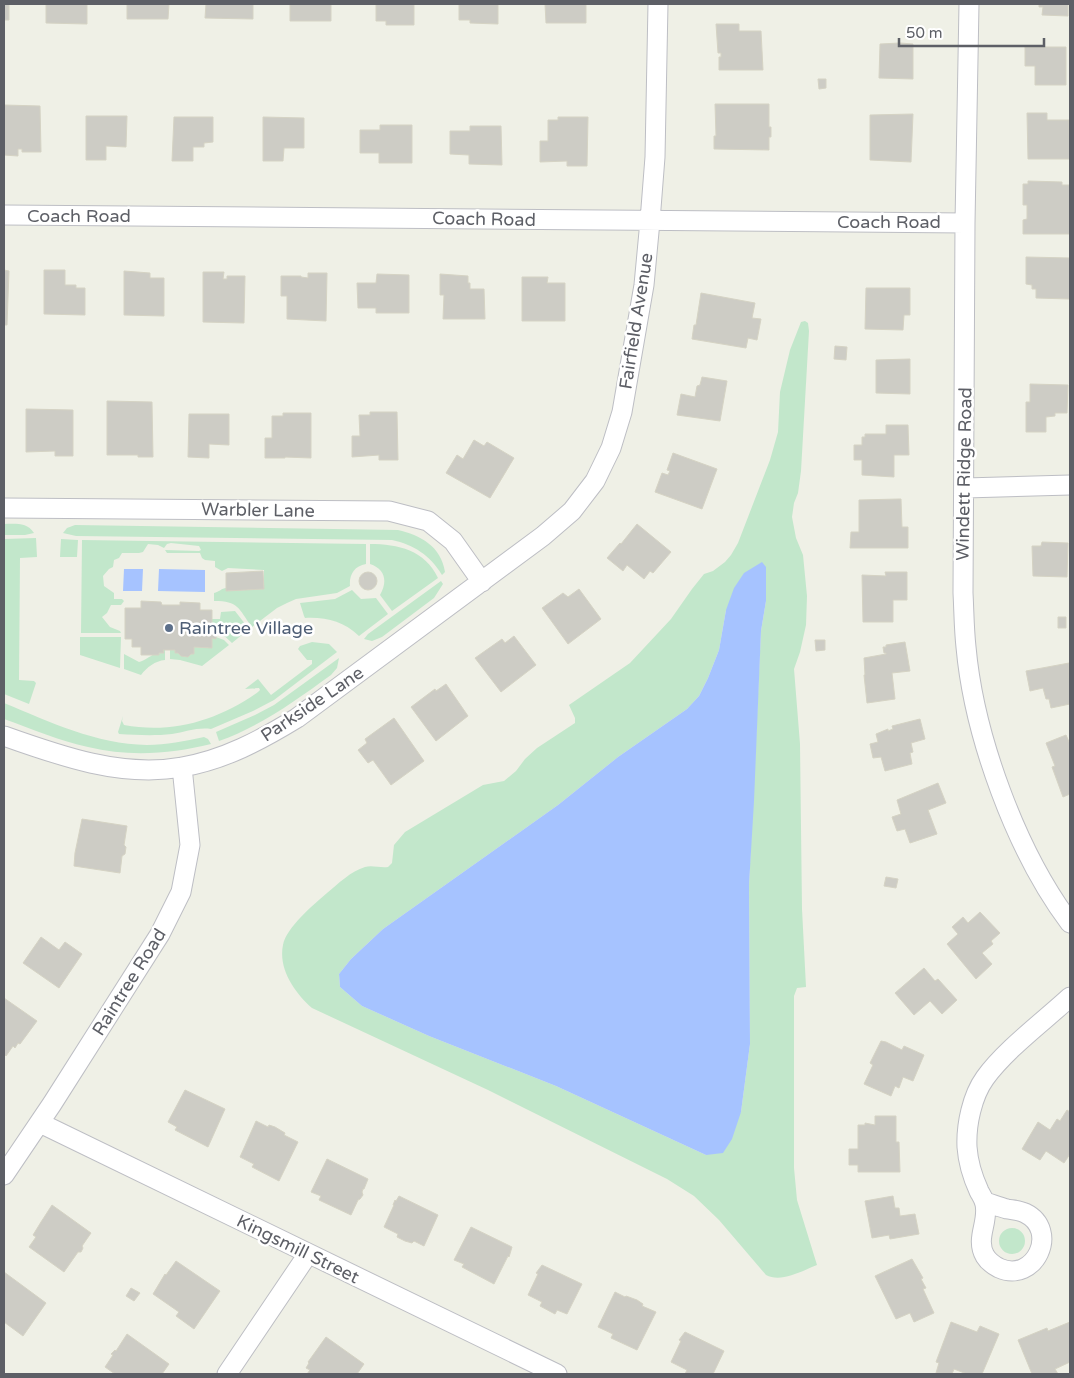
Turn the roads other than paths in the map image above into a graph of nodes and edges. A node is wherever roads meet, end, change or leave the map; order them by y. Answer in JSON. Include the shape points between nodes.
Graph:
{"nodes":[{"id":1,"x":658,"y":4,"type":"edge"},
{"id":2,"x":969,"y":4,"type":"edge"},
{"id":3,"x":4,"y":215,"type":"edge"},
{"id":4,"x":650,"y":221,"type":"junction"},
{"id":5,"x":965,"y":223,"type":"junction"},
{"id":6,"x":1070,"y":486,"type":"edge"},
{"id":7,"x":965,"y":488,"type":"junction"},
{"id":8,"x":4,"y":508,"type":"edge"},
{"id":9,"x":482,"y":582,"type":"junction"},
{"id":10,"x":4,"y":736,"type":"edge"},
{"id":11,"x":182,"y":767,"type":"junction"},
{"id":12,"x":1070,"y":923,"type":"edge"},
{"id":13,"x":1070,"y":997,"type":"edge"},
{"id":14,"x":40,"y":1123,"type":"junction"},
{"id":15,"x":4,"y":1175,"type":"edge"},
{"id":16,"x":985,"y":1202,"type":"dead end"},
{"id":17,"x":308,"y":1254,"type":"junction"},
{"id":18,"x":227,"y":1374,"type":"edge"},
{"id":19,"x":556,"y":1374,"type":"edge"}],
"edges":[{"from":1,"to":4,"type":"street","name":"Fairfield Avenue","via":[[655,157]]},
{"from":2,"to":5,"type":"street","name":"Windett Ridge Road"},
{"from":3,"to":4,"type":"street","name":"Coach Road"},
{"from":4,"to":5,"type":"street","name":"Coach Road"},
{"from":4,"to":9,"type":"street","name":"Fairfield Avenue","via":[[644,286],[622,412],[611,448],[594,481],[572,511]]},
{"from":5,"to":7,"type":"street","name":"Windett Ridge Road"},
{"from":6,"to":7,"type":"street"},
{"from":7,"to":12,"type":"street","name":"Windett Ridge Road","via":[[963,593],[966,648],[974,700],[1010,814],[1032,861]]},
{"from":8,"to":9,"type":"street","name":"Warbler Lane","via":[[389,511],[428,521],[453,541]]},
{"from":9,"to":11,"type":"street","name":"Parkside Lane","via":[[297,718],[266,737],[223,756]]},
{"from":10,"to":11,"type":"street","name":"Parkside Lane","via":[[70,758],[108,766]]},
{"from":11,"to":14,"type":"street","name":"Raintree Road","via":[[190,845],[181,892],[160,934]]},
{"from":13,"to":16,"type":"street","via":[[999,1061],[984,1079],[975,1099],[968,1124],[968,1147],[972,1170]]},
{"from":14,"to":15,"type":"street","name":"Raintree Road"},
{"from":14,"to":17,"type":"street","name":"Kingsmill Street"},
{"from":17,"to":18,"type":"street"},
{"from":17,"to":19,"type":"street","name":"Kingsmill Street"}]}
